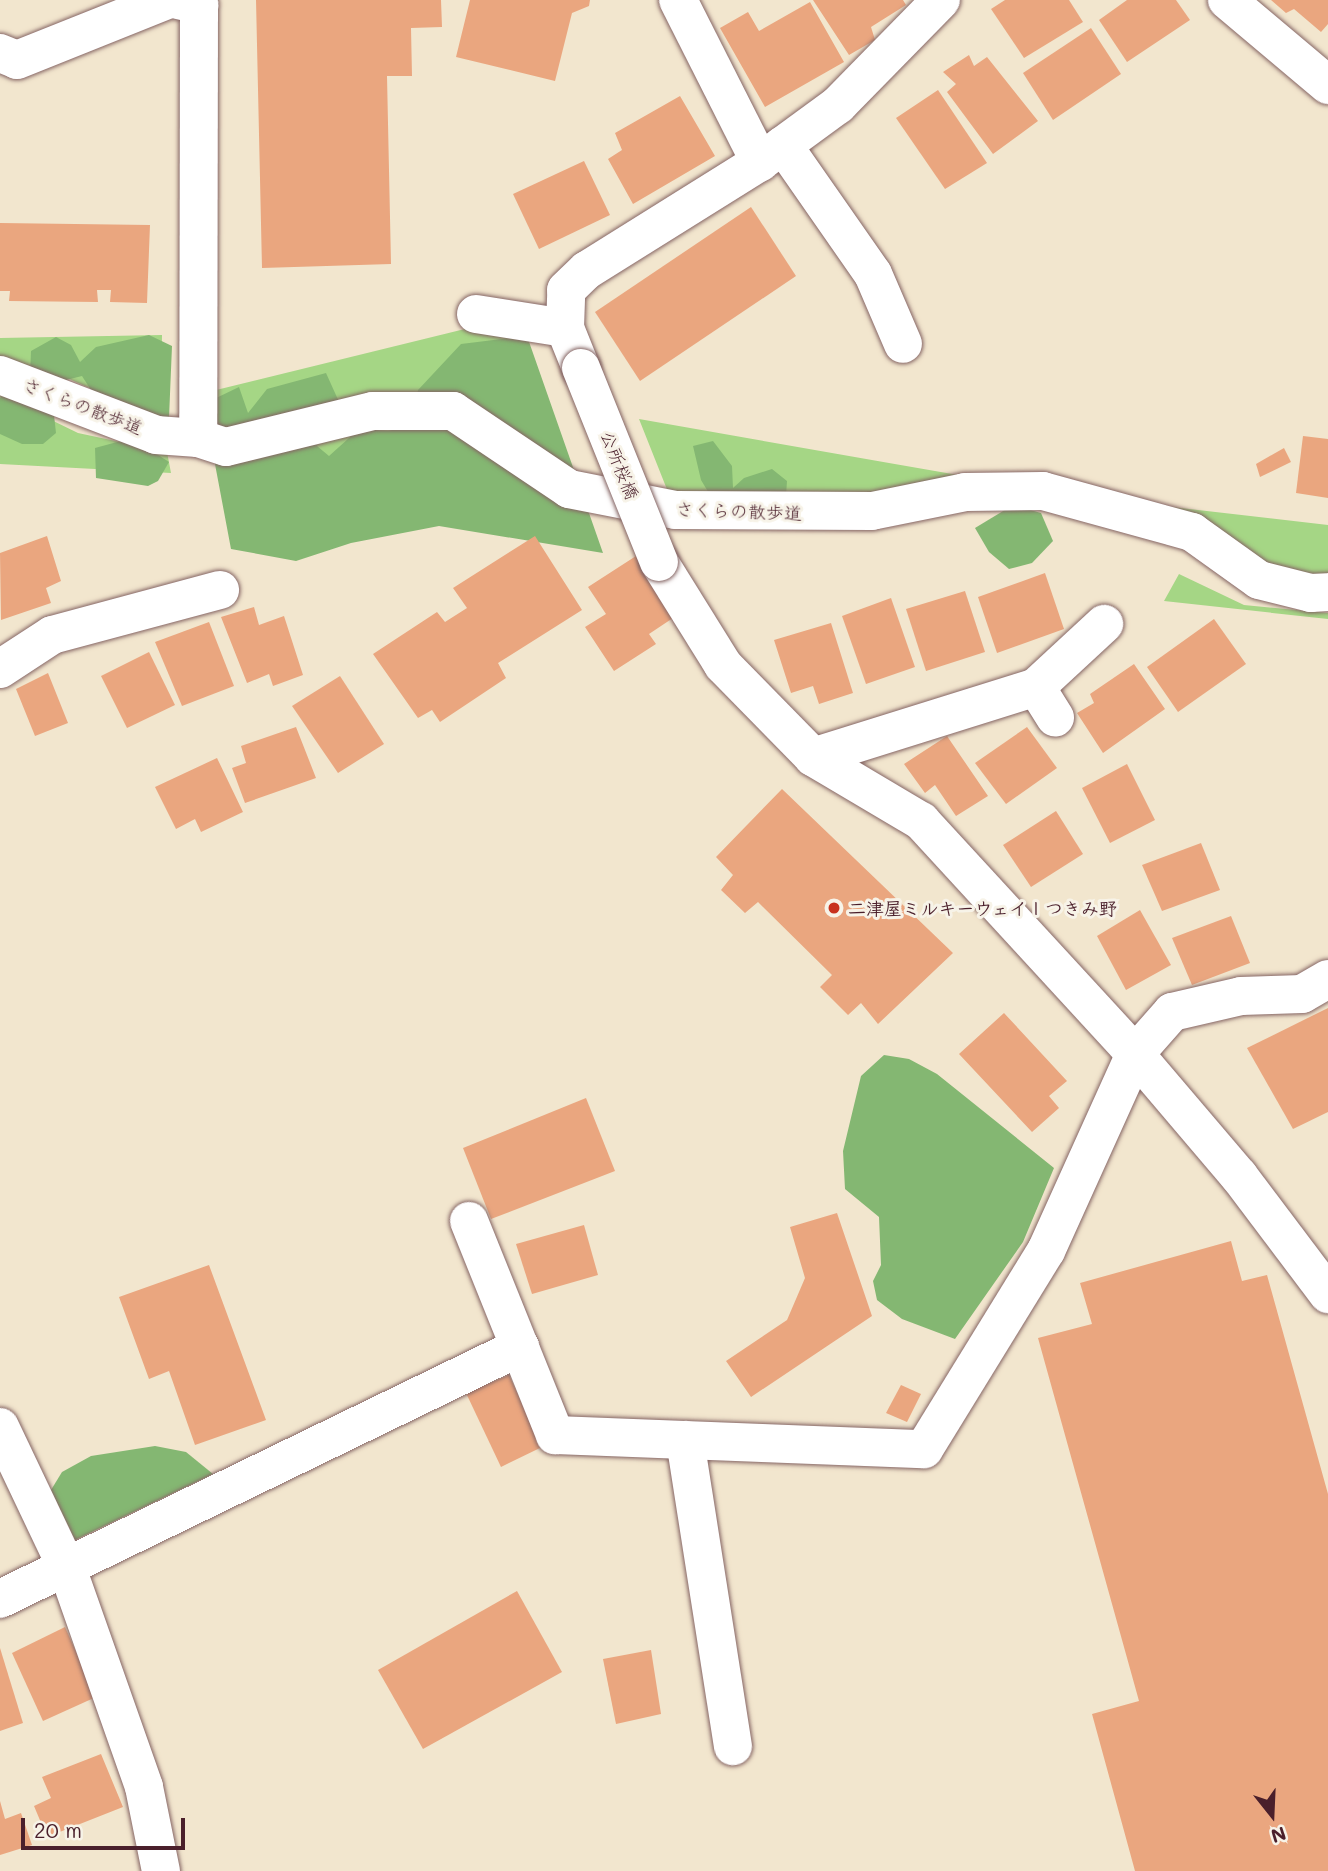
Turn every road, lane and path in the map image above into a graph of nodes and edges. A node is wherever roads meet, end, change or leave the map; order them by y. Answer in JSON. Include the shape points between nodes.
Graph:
{"nodes":[{"id":1,"x":167,"y":0,"type":"edge"},
{"id":2,"x":178,"y":0,"type":"edge"},
{"id":3,"x":678,"y":0,"type":"edge"},
{"id":4,"x":941,"y":0,"type":"edge"},
{"id":5,"x":1227,"y":0,"type":"edge"},
{"id":6,"x":0,"y":53,"type":"edge"},
{"id":7,"x":1328,"y":85,"type":"edge"},
{"id":8,"x":771,"y":153,"type":"junction"},
{"id":9,"x":476,"y":314,"type":"dead end"},
{"id":10,"x":565,"y":328,"type":"junction"},
{"id":11,"x":903,"y":344,"type":"dead end"},
{"id":12,"x":0,"y":375,"type":"edge"},
{"id":13,"x":198,"y":438,"type":"junction"},
{"id":14,"x":220,"y":590,"type":"dead end"},
{"id":15,"x":1328,"y":592,"type":"edge"},
{"id":16,"x":1104,"y":624,"type":"dead end"},
{"id":17,"x":0,"y":669,"type":"edge"},
{"id":18,"x":813,"y":757,"type":"junction"},
{"id":19,"x":1328,"y":979,"type":"edge"},
{"id":20,"x":1135,"y":1054,"type":"junction"},
{"id":21,"x":469,"y":1221,"type":"dead end"},
{"id":22,"x":1328,"y":1294,"type":"edge"},
{"id":23,"x":520,"y":1347,"type":"junction"},
{"id":24,"x":0,"y":1427,"type":"edge"},
{"id":25,"x":685,"y":1440,"type":"junction"},
{"id":26,"x":67,"y":1568,"type":"junction"},
{"id":27,"x":0,"y":1599,"type":"edge"},
{"id":28,"x":733,"y":1746,"type":"dead end"},
{"id":29,"x":161,"y":1871,"type":"edge"}],
"edges":[{"from":1,"to":6,"type":"street","via":[[17,60]]},
{"from":2,"to":13,"type":"street","via":[[199,5],[210,378]]},
{"from":3,"to":8,"type":"street"},
{"from":4,"to":8,"type":"street","via":[[838,105]]},
{"from":5,"to":7,"type":"street"},
{"from":8,"to":10,"type":"street","via":[[587,270],[566,290]]},
{"from":8,"to":11,"type":"street","via":[[873,274]]},
{"from":9,"to":10,"type":"street"},
{"from":10,"to":18,"type":"street","name":"公所桜橋","bridge":true,"via":[[659,562],[723,665]]},
{"from":12,"to":13,"type":"street","name":"さくらの散歩道","via":[[156,435]]},
{"from":13,"to":15,"type":"street","name":"さくらの散歩道","via":[[226,447],[373,411],[453,411],[569,489],[675,510],[872,511],[965,492],[1043,491],[1192,532],[1259,580],[1311,593]]},
{"from":14,"to":17,"type":"street","via":[[52,635]]},
{"from":16,"to":18,"type":"street","via":[[1045,702]]},
{"from":18,"to":20,"type":"street","name":"公所桜橋","via":[[921,821]]},
{"from":19,"to":20,"type":"street","via":[[1303,994],[1241,996],[1172,1012]]},
{"from":20,"to":22,"type":"street","name":"公所桜橋","via":[[1239,1176]]},
{"from":20,"to":25,"type":"street","via":[[1046,1251],[924,1449]]},
{"from":21,"to":23,"type":"street"},
{"from":23,"to":25,"type":"street","via":[[555,1435]]},
{"from":23,"to":26,"type":"street"},
{"from":24,"to":26,"type":"street"},
{"from":25,"to":28,"type":"street"},
{"from":26,"to":27,"type":"street"},
{"from":26,"to":29,"type":"street","via":[[144,1787]]}]}
